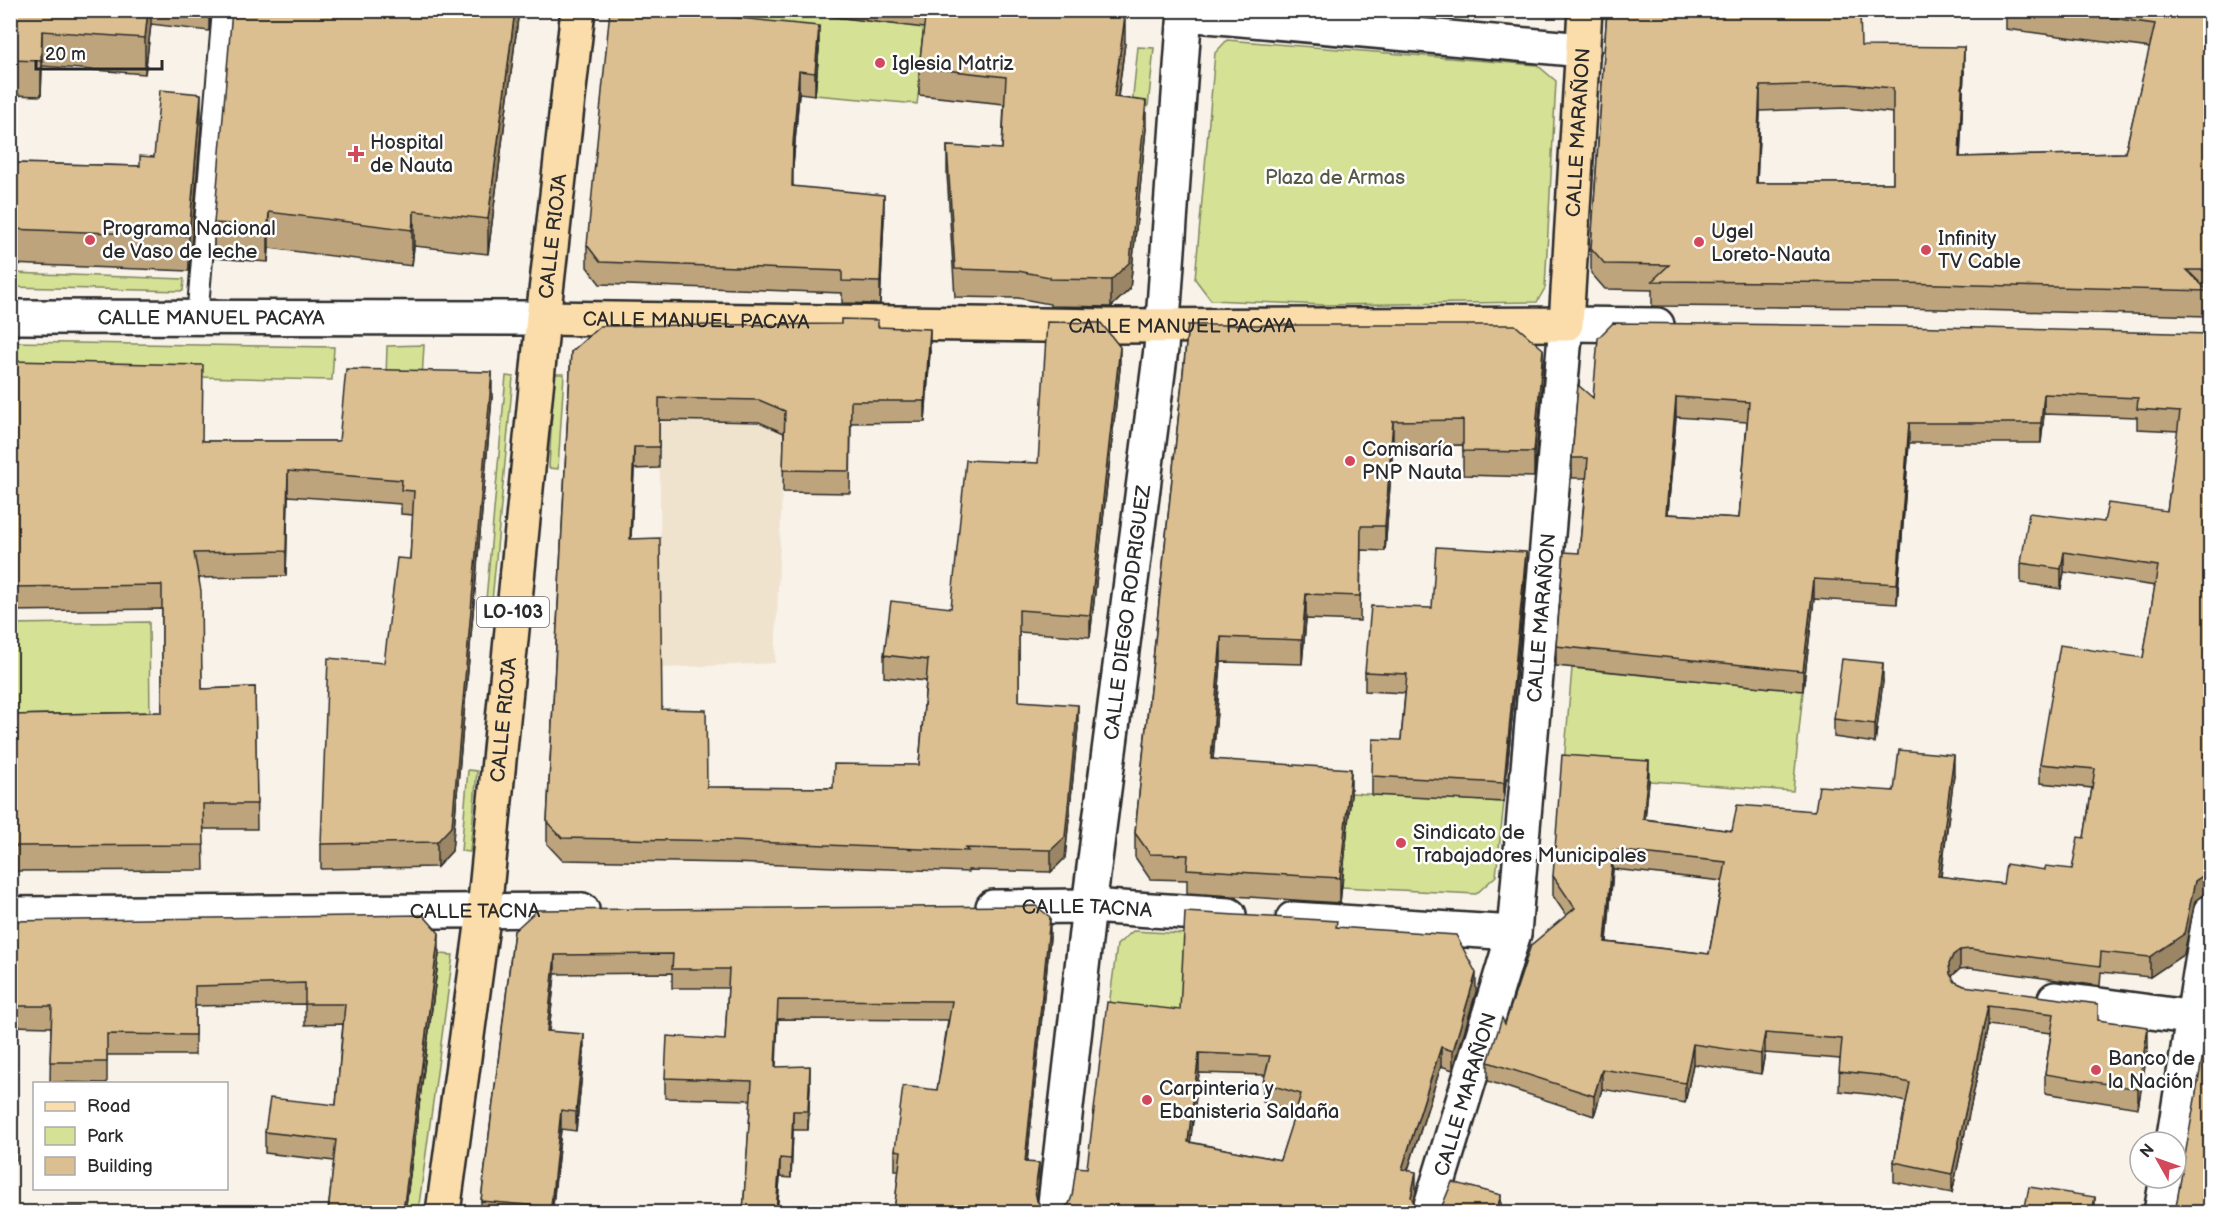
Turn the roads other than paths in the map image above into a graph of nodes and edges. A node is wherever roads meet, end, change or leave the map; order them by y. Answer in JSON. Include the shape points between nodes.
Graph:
{"nodes":[{"id":1,"x":223,"y":10,"type":"edge"},
{"id":2,"x":578,"y":10,"type":"edge"},
{"id":3,"x":1585,"y":10,"type":"edge"},
{"id":4,"x":1185,"y":12,"type":"edge"},
{"id":5,"x":1583,"y":50,"type":"junction"},
{"id":6,"x":10,"y":317,"type":"edge"},
{"id":7,"x":543,"y":318,"type":"junction"},
{"id":8,"x":197,"y":319,"type":"junction"},
{"id":9,"x":1163,"y":324,"type":"junction"},
{"id":10,"x":1566,"y":324,"type":"junction"},
{"id":11,"x":1686,"y":325,"type":"edge"},
{"id":12,"x":1089,"y":906,"type":"junction"},
{"id":13,"x":959,"y":907,"type":"edge"},
{"id":14,"x":614,"y":910,"type":"edge"},
{"id":15,"x":484,"y":911,"type":"junction"},
{"id":16,"x":2211,"y":912,"type":"edge"},
{"id":17,"x":10,"y":914,"type":"edge"},
{"id":18,"x":1514,"y":933,"type":"junction"},
{"id":19,"x":2023,"y":995,"type":"edge"},
{"id":20,"x":2202,"y":1019,"type":"edge"},
{"id":21,"x":2176,"y":1130,"type":"edge"},
{"id":22,"x":2165,"y":1190,"type":"edge"},
{"id":23,"x":442,"y":1212,"type":"edge"},
{"id":24,"x":1054,"y":1212,"type":"edge"},
{"id":25,"x":1429,"y":1212,"type":"edge"},
{"id":26,"x":2161,"y":1212,"type":"edge"}],
"edges":[{"from":1,"to":8,"type":"lane"},
{"from":2,"to":7,"type":"main road","name":"CALLE RIOJA","number":"LO-103"},
{"from":3,"to":5,"type":"main road","name":"CALLE MARAÑON"},
{"from":4,"to":5,"type":"street"},
{"from":4,"to":9,"type":"street","name":"CALLE DIEGO RODRIGUEZ"},
{"from":5,"to":10,"type":"main road","name":"CALLE MARAÑON"},
{"from":6,"to":8,"type":"street","name":"CALLE MANUEL PACAYA"},
{"from":7,"to":8,"type":"street","name":"CALLE MANUEL PACAYA"},
{"from":7,"to":9,"type":"main road","name":"CALLE MANUEL PACAYA"},
{"from":7,"to":15,"type":"main road","name":"CALLE RIOJA","number":"LO-103"},
{"from":9,"to":10,"type":"main road","name":"CALLE MANUEL PACAYA"},
{"from":9,"to":12,"type":"street","name":"CALLE DIEGO RODRIGUEZ"},
{"from":10,"to":11,"type":"street","name":"CALLE MANUEL PACAYA"},
{"from":10,"to":18,"type":"street","name":"CALLE MARAÑON"},
{"from":12,"to":13,"type":"street","name":"CALLE TACNA"},
{"from":12,"to":18,"type":"street","name":"CALLE TACNA"},
{"from":12,"to":24,"type":"street","name":"CALLE DIEGO RODRIGUEZ"},
{"from":14,"to":15,"type":"street","name":"CALLE TACNA"},
{"from":15,"to":17,"type":"street","name":"CALLE TACNA"},
{"from":15,"to":23,"type":"main road","name":"CALLE RIOJA","number":"LO-103"},
{"from":16,"to":20,"type":"street"},
{"from":18,"to":25,"type":"street","name":"CALLE MARAÑON"},
{"from":19,"to":20,"type":"street"},
{"from":20,"to":21,"type":"street"},
{"from":22,"to":26,"type":"street"}]}
